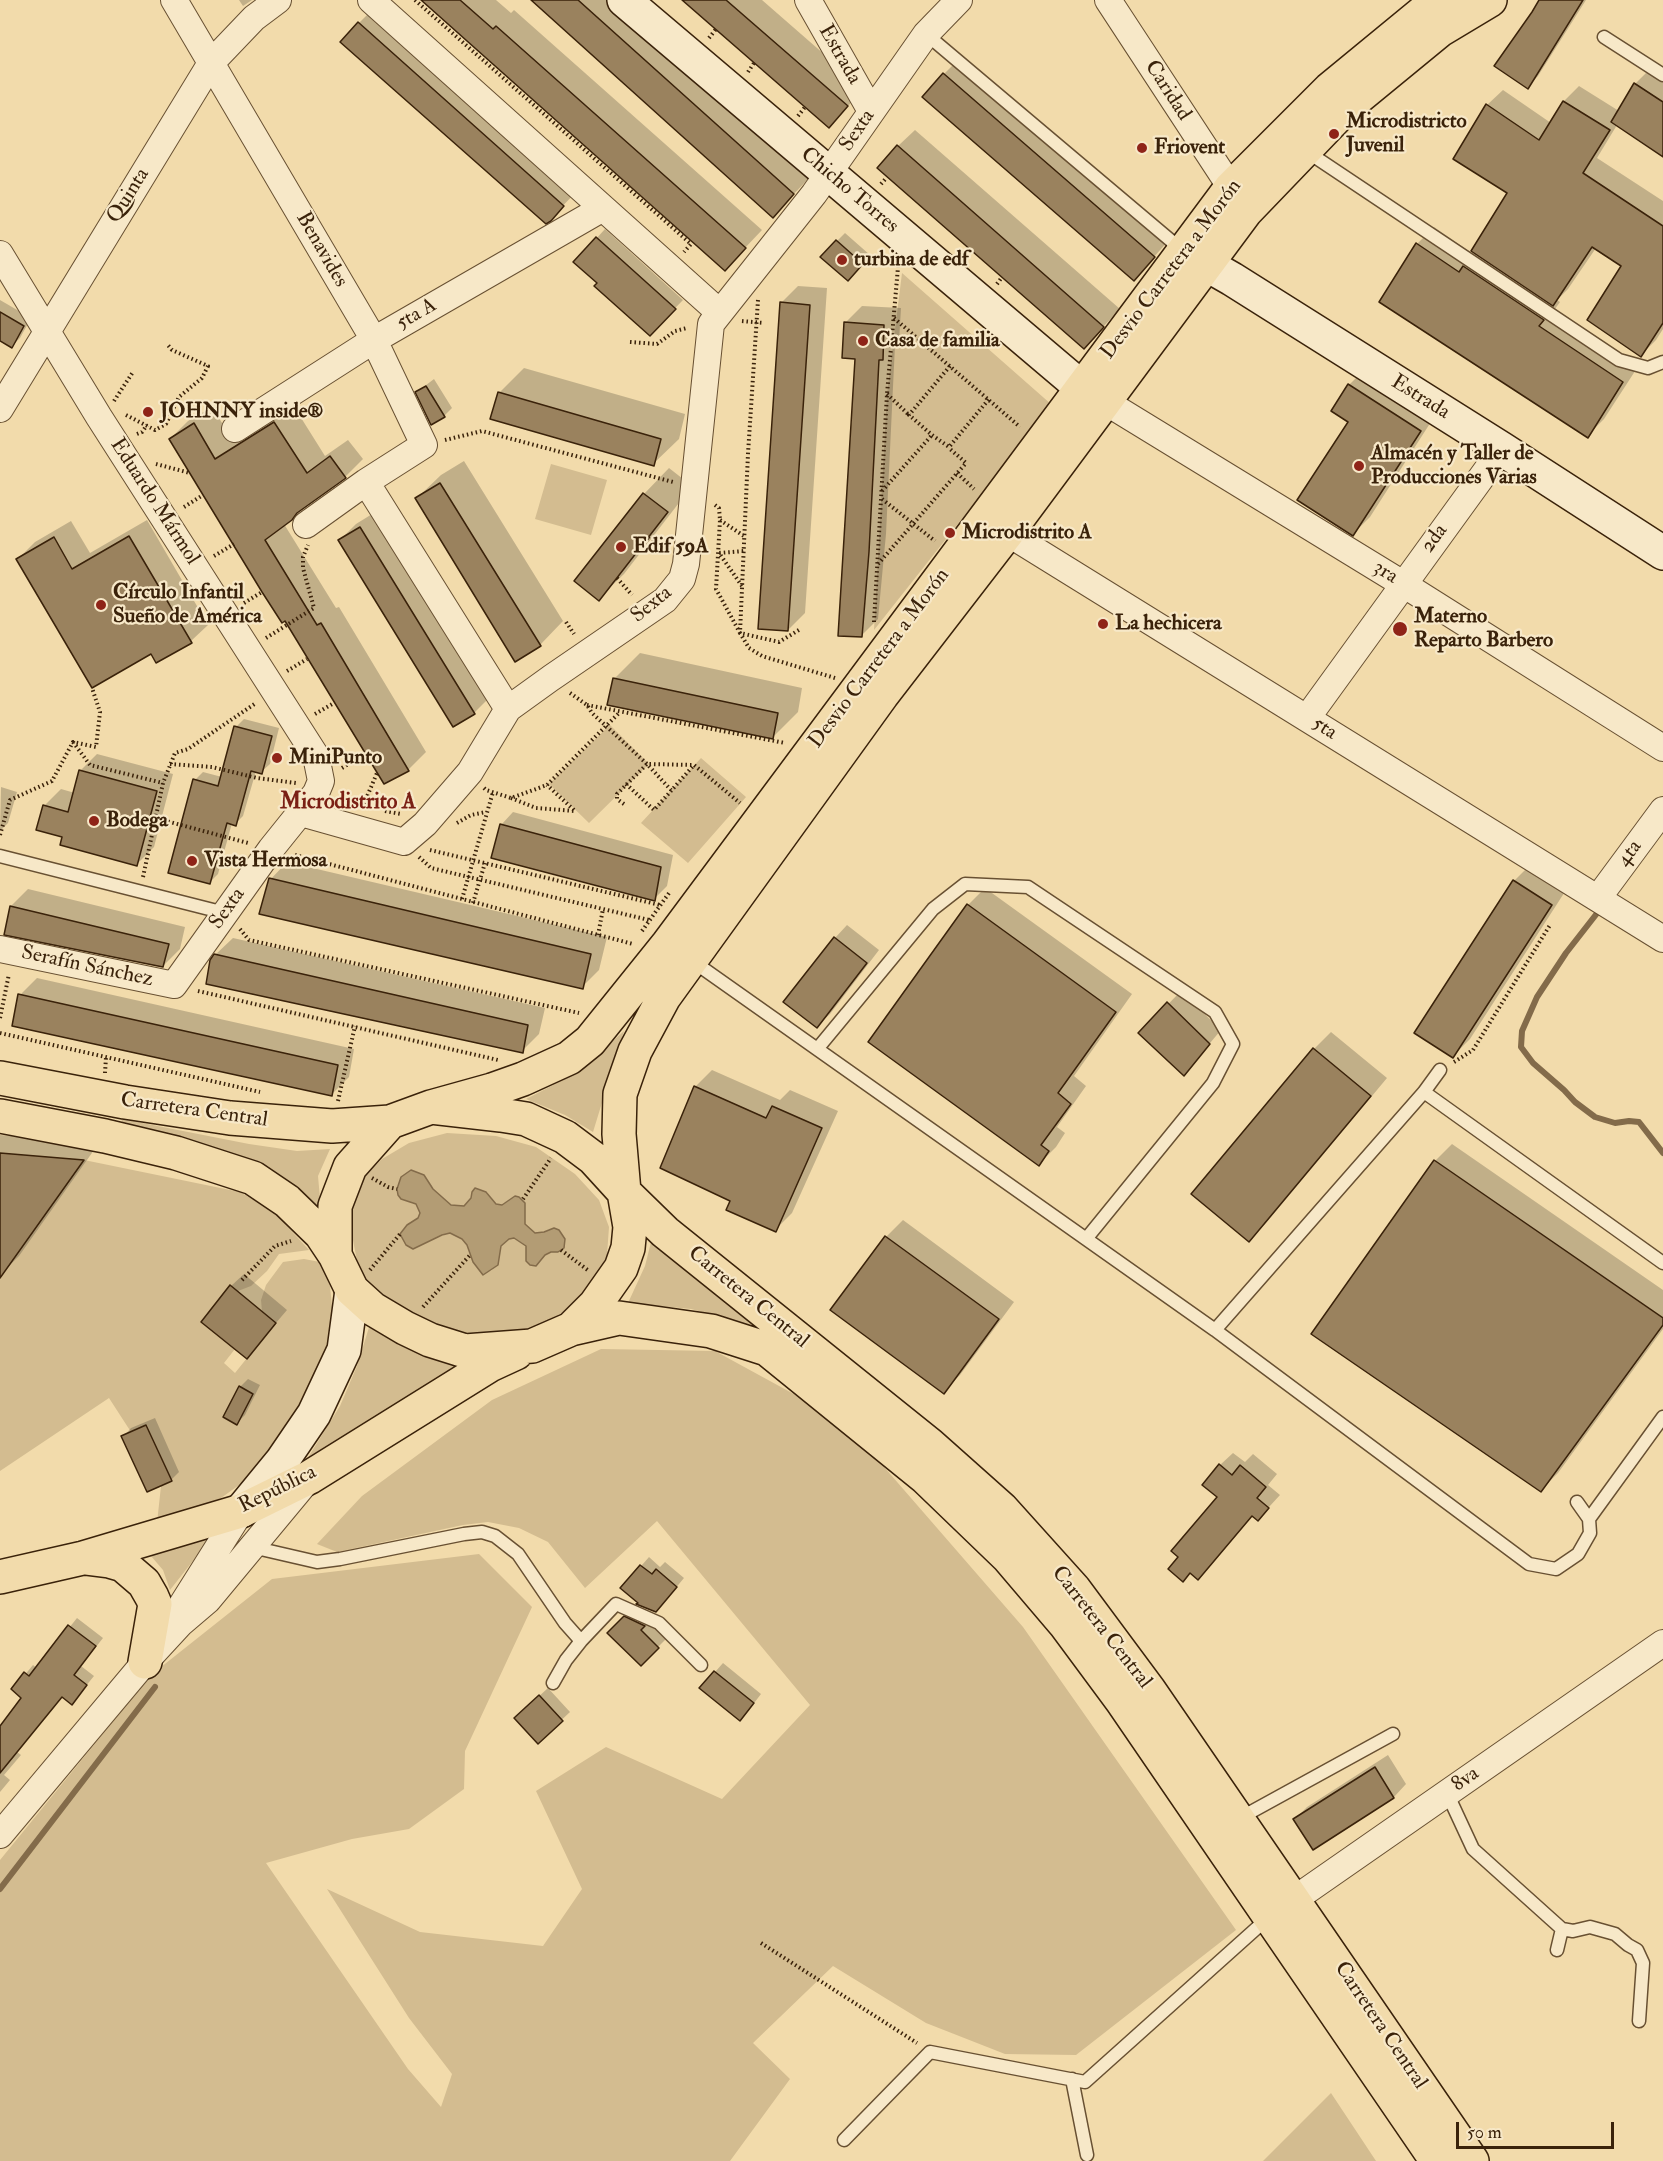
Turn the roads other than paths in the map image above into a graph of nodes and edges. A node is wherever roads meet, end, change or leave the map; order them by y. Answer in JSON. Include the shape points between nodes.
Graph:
{"nodes":[{"id":1,"x":174,"y":0,"type":"edge"},
{"id":2,"x":278,"y":0,"type":"edge"},
{"id":3,"x":371,"y":0,"type":"edge"},
{"id":4,"x":624,"y":0,"type":"edge"},
{"id":5,"x":808,"y":0,"type":"edge"},
{"id":6,"x":959,"y":0,"type":"edge"},
{"id":7,"x":1108,"y":0,"type":"edge"},
{"id":8,"x":1491,"y":0,"type":"edge"},
{"id":9,"x":1432,"y":10,"type":"edge"},
{"id":10,"x":926,"y":34,"type":"junction"},
{"id":11,"x":1604,"y":37,"type":"dead end"},
{"id":12,"x":211,"y":63,"type":"junction"},
{"id":13,"x":1663,"y":75,"type":"edge"},
{"id":14,"x":871,"y":111,"type":"junction"},
{"id":15,"x":1305,"y":150,"type":"junction"},
{"id":16,"x":828,"y":173,"type":"junction"},
{"id":17,"x":1238,"y":200,"type":"junction"},
{"id":18,"x":603,"y":208,"type":"junction"},
{"id":19,"x":0,"y":254,"type":"edge"},
{"id":20,"x":1195,"y":257,"type":"junction"},
{"id":21,"x":719,"y":312,"type":"junction"},
{"id":22,"x":46,"y":330,"type":"junction"},
{"id":23,"x":374,"y":340,"type":"junction"},
{"id":24,"x":1663,"y":362,"type":"edge"},
{"id":25,"x":1093,"y":395,"type":"junction"},
{"id":26,"x":0,"y":409,"type":"edge"},
{"id":27,"x":234,"y":429,"type":"dead end"},
{"id":28,"x":1502,"y":449,"type":"junction"},
{"id":29,"x":366,"y":482,"type":"junction"},
{"id":30,"x":991,"y":515,"type":"junction"},
{"id":31,"x":306,"y":525,"type":"road end"},
{"id":32,"x":1663,"y":553,"type":"edge"},
{"id":33,"x":1403,"y":584,"type":"junction"},
{"id":34,"x":508,"y":709,"type":"junction"},
{"id":35,"x":1307,"y":718,"type":"junction"},
{"id":36,"x":1663,"y":748,"type":"edge"},
{"id":37,"x":1663,"y":810,"type":"edge"},
{"id":38,"x":301,"y":813,"type":"junction"},
{"id":39,"x":0,"y":856,"type":"edge"},
{"id":40,"x":1598,"y":898,"type":"junction"},
{"id":41,"x":225,"y":913,"type":"junction"},
{"id":42,"x":1663,"y":939,"type":"edge"},
{"id":43,"x":660,"y":944,"type":"junction"},
{"id":44,"x":7,"y":950,"type":"edge"},
{"id":45,"x":174,"y":985,"type":"joint"},
{"id":46,"x":818,"y":1048,"type":"junction"},
{"id":47,"x":1440,"y":1070,"type":"road end"},
{"id":48,"x":0,"y":1078,"type":"edge"},
{"id":49,"x":1424,"y":1092,"type":"junction"},
{"id":50,"x":431,"y":1107,"type":"junction"},
{"id":51,"x":0,"y":1116,"type":"edge"},
{"id":52,"x":390,"y":1122,"type":"junction"},
{"id":53,"x":624,"y":1192,"type":"junction"},
{"id":54,"x":1086,"y":1239,"type":"junction"},
{"id":55,"x":328,"y":1245,"type":"junction"},
{"id":56,"x":1663,"y":1263,"type":"edge"},
{"id":57,"x":352,"y":1290,"type":"junction"},
{"id":58,"x":571,"y":1329,"type":"junction"},
{"id":59,"x":1215,"y":1330,"type":"junction"},
{"id":60,"x":532,"y":1346,"type":"junction"},
{"id":61,"x":1663,"y":1417,"type":"edge"},
{"id":62,"x":310,"y":1477,"type":"junction"},
{"id":63,"x":1577,"y":1502,"type":"dead end"},
{"id":64,"x":241,"y":1510,"type":"junction"},
{"id":65,"x":1589,"y":1519,"type":"junction"},
{"id":66,"x":252,"y":1547,"type":"junction"},
{"id":67,"x":83,"y":1558,"type":"junction"},
{"id":68,"x":0,"y":1577,"type":"edge"},
{"id":69,"x":581,"y":1641,"type":"junction"},
{"id":70,"x":1663,"y":1643,"type":"edge"},
{"id":71,"x":145,"y":1662,"type":"junction"},
{"id":72,"x":701,"y":1665,"type":"dead end"},
{"id":73,"x":554,"y":1683,"type":"dead end"},
{"id":74,"x":1393,"y":1734,"type":"dead end"},
{"id":75,"x":1447,"y":1793,"type":"junction"},
{"id":76,"x":1226,"y":1828,"type":"junction"},
{"id":77,"x":0,"y":1835,"type":"edge"},
{"id":78,"x":1281,"y":1908,"type":"junction"},
{"id":79,"x":1562,"y":1929,"type":"junction"},
{"id":80,"x":1557,"y":1950,"type":"dead end"},
{"id":81,"x":1639,"y":2021,"type":"dead end"},
{"id":82,"x":1072,"y":2079,"type":"junction"},
{"id":83,"x":844,"y":2140,"type":"dead end"},
{"id":84,"x":1087,"y":2155,"type":"dead end"},
{"id":85,"x":1437,"y":2161,"type":"edge"},
{"id":86,"x":1472,"y":2161,"type":"edge"}],
"edges":[{"from":1,"to":12,"type":"street","name":"Benavides"},
{"from":2,"to":12,"type":"street","name":"Quinta","via":[[254,18]]},
{"from":3,"to":18,"type":"street"},
{"from":4,"to":16,"type":"street","name":"Chicho Torres"},
{"from":5,"to":14,"type":"street","name":"Estrada"},
{"from":6,"to":10,"type":"street","name":"Sexta"},
{"from":7,"to":17,"type":"street","name":"Caridad"},
{"from":8,"to":9,"type":"main road","name":"Desvio Carretera a Morón"},
{"from":9,"to":15,"type":"main road","name":"Desvio Carretera a Morón"},
{"from":9,"to":17,"type":"main road","name":"Desvio Carretera a Morón","via":[[1329,89]]},
{"from":10,"to":14,"type":"street","name":"Sexta"},
{"from":10,"to":20,"type":"lane"},
{"from":11,"to":13,"type":"lane"},
{"from":12,"to":22,"type":"street","name":"Quinta"},
{"from":12,"to":23,"type":"street","name":"Benavides"},
{"from":14,"to":16,"type":"street","name":"Sexta"},
{"from":15,"to":17,"type":"main road","name":"Desvio Carretera a Morón"},
{"from":15,"to":24,"type":"lane","via":[[1619,360],[1648,368]]},
{"from":16,"to":21,"type":"street","name":"Sexta"},
{"from":16,"to":25,"type":"street","name":"Chicho Torres"},
{"from":17,"to":20,"type":"main road","name":"Desvio Carretera a Morón"},
{"from":18,"to":21,"type":"street"},
{"from":18,"to":23,"type":"street","name":"5ta A"},
{"from":19,"to":22,"type":"street","name":"Eduardo Mármol"},
{"from":20,"to":25,"type":"main road","name":"Desvio Carretera a Morón"},
{"from":20,"to":28,"type":"street","name":"Estrada"},
{"from":21,"to":34,"type":"street","name":"Sexta","via":[[711,324],[682,579],[665,600]]},
{"from":22,"to":26,"type":"street","name":"Quinta"},
{"from":22,"to":38,"type":"street","name":"Eduardo Mármol","via":[[316,756],[321,781]]},
{"from":23,"to":27,"type":"street","name":"5ta A"},
{"from":23,"to":29,"type":"street","name":"Benavides","via":[[424,445]]},
{"from":25,"to":30,"type":"main road","name":"Desvio Carretera a Morón"},
{"from":25,"to":30,"type":"main road","name":"Desvio Carretera a Morón","via":[[1041,444]]},
{"from":25,"to":33,"type":"street","name":"3ra"},
{"from":28,"to":32,"type":"street","name":"Estrada"},
{"from":28,"to":33,"type":"street","name":"2da"},
{"from":29,"to":31,"type":"street"},
{"from":29,"to":34,"type":"street"},
{"from":30,"to":35,"type":"street","name":"5ta"},
{"from":30,"to":43,"type":"main road","name":"Desvio Carretera a Morón"},
{"from":33,"to":35,"type":"street","name":"2da"},
{"from":33,"to":36,"type":"street","name":"3ra"},
{"from":34,"to":38,"type":"street","name":"Sexta","via":[[470,772],[404,843]]},
{"from":35,"to":40,"type":"street","name":"5ta"},
{"from":37,"to":40,"type":"street","name":"4ta"},
{"from":38,"to":41,"type":"street","name":"Sexta"},
{"from":39,"to":41,"type":"lane"},
{"from":40,"to":42,"type":"street","name":"5ta"},
{"from":41,"to":45,"type":"street","name":"Sexta"},
{"from":43,"to":46,"type":"lane"},
{"from":43,"to":50,"type":"main road","name":"Desvio Carretera a Morón","via":[[590,1041],[569,1058],[523,1079]]},
{"from":43,"to":53,"type":"main road","name":"Desvio Carretera a Morón","via":[[664,997],[635,1051],[620,1094]]},
{"from":44,"to":45,"type":"street","name":"Serafín Sánchez"},
{"from":46,"to":54,"type":"lane"},
{"from":46,"to":54,"type":"lane","via":[[933,909],[965,884],[1028,887],[1215,1011],[1233,1044],[1213,1083]]},
{"from":47,"to":49,"type":"lane"},
{"from":48,"to":52,"type":"main road","name":"Carretera Central","via":[[230,1118],[332,1126]]},
{"from":49,"to":56,"type":"lane"},
{"from":49,"to":59,"type":"lane"},
{"from":50,"to":52,"type":"main road","name":"Desvio Carretera a Morón"},
{"from":50,"to":53,"type":"main road","name":"Carretera Central","via":[[526,1119],[565,1137],[593,1158]]},
{"from":51,"to":55,"type":"main road","name":"Carretera Central","via":[[177,1153],[253,1178],[287,1201]]},
{"from":52,"to":55,"type":"main road","via":[[350,1167],[335,1206]]},
{"from":53,"to":58,"type":"main road","name":"Desvio Carretera a Morón","via":[[630,1227],[621,1268],[595,1305]]},
{"from":53,"to":76,"type":"main road","name":"Carretera Central","via":[[665,1232],[930,1444],[1002,1509],[1074,1589],[1149,1690]]},
{"from":54,"to":59,"type":"lane"},
{"from":55,"to":57,"type":"main road"},
{"from":57,"to":60,"type":"main road","via":[[405,1329],[465,1351]]},
{"from":57,"to":64,"type":"street","via":[[344,1350],[314,1414]]},
{"from":58,"to":60,"type":"main road","name":"República"},
{"from":58,"to":76,"type":"main road","name":"Carretera Central","via":[[618,1318],[711,1331],[768,1349],[926,1478],[1008,1557]]},
{"from":59,"to":65,"type":"lane","via":[[1530,1564],[1556,1569],[1578,1554],[1590,1533]]},
{"from":60,"to":62,"type":"main road","name":"República","via":[[490,1365]]},
{"from":61,"to":65,"type":"lane"},
{"from":62,"to":64,"type":"main road","name":"República"},
{"from":62,"to":66,"type":"street"},
{"from":63,"to":65,"type":"lane"},
{"from":64,"to":67,"type":"main road","name":"República"},
{"from":64,"to":71,"type":"street"},
{"from":66,"to":69,"type":"lane","via":[[317,1562],[482,1532],[495,1536],[518,1554],[564,1623]]},
{"from":66,"to":71,"type":"street","via":[[208,1600]]},
{"from":67,"to":68,"type":"main road","name":"República"},
{"from":67,"to":71,"type":"main road","via":[[123,1565],[144,1583],[155,1604]]},
{"from":69,"to":72,"type":"lane","via":[[615,1604],[659,1623]]},
{"from":69,"to":73,"type":"lane"},
{"from":70,"to":75,"type":"street","name":"8va"},
{"from":71,"to":77,"type":"street"},
{"from":74,"to":76,"type":"lane"},
{"from":75,"to":78,"type":"street","name":"8va"},
{"from":75,"to":79,"type":"lane","via":[[1473,1849]]},
{"from":76,"to":78,"type":"main road","name":"Carretera Central"},
{"from":78,"to":82,"type":"lane","via":[[1085,2082]]},
{"from":78,"to":85,"type":"main road","name":"Carretera Central"},
{"from":78,"to":86,"type":"main road","name":"Carretera Central"},
{"from":79,"to":80,"type":"lane"},
{"from":79,"to":81,"type":"lane","via":[[1590,1927],[1615,1935],[1636,1950],[1643,1963]]},
{"from":82,"to":83,"type":"lane","via":[[930,2052]]},
{"from":82,"to":84,"type":"lane"}]}
